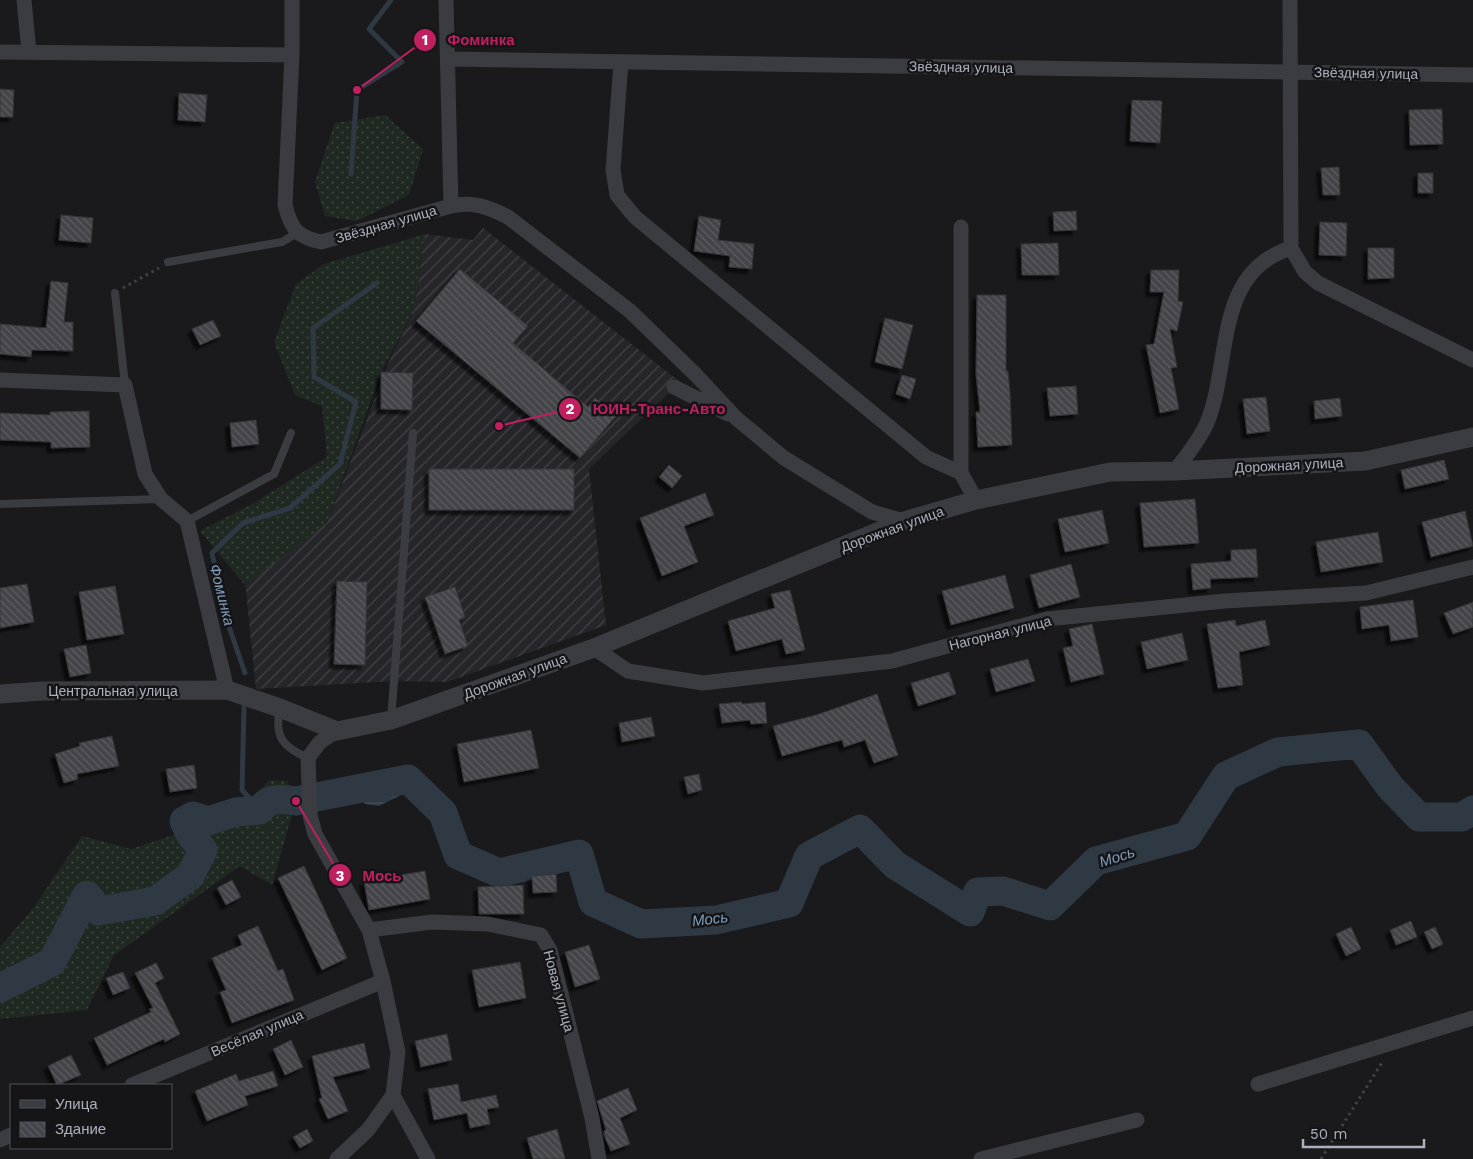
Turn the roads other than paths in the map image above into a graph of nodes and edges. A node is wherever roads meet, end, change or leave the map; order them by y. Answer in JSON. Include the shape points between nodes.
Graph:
{"nodes":[{"id":1,"x":24,"y":0,"type":"edge"},
{"id":2,"x":292,"y":0,"type":"edge"},
{"id":3,"x":446,"y":0,"type":"edge"},
{"id":4,"x":1290,"y":0,"type":"edge"},
{"id":5,"x":0,"y":52,"type":"edge"},
{"id":6,"x":29,"y":52,"type":"junction"},
{"id":7,"x":292,"y":55,"type":"junction"},
{"id":8,"x":449,"y":59,"type":"junction"},
{"id":9,"x":621,"y":62,"type":"junction"},
{"id":10,"x":1290,"y":72,"type":"junction"},
{"id":11,"x":1473,"y":75,"type":"edge"},
{"id":12,"x":451,"y":206,"type":"junction"},
{"id":13,"x":961,"y":227,"type":"dead end"},
{"id":14,"x":298,"y":233,"type":"junction"},
{"id":15,"x":1290,"y":248,"type":"junction"},
{"id":16,"x":168,"y":262,"type":"road end"},
{"id":17,"x":115,"y":293,"type":"road end"},
{"id":18,"x":1473,"y":360,"type":"edge"},
{"id":19,"x":0,"y":380,"type":"edge"},
{"id":20,"x":125,"y":385,"type":"junction"},
{"id":21,"x":674,"y":387,"type":"dead end"},
{"id":22,"x":736,"y":418,"type":"junction"},
{"id":23,"x":291,"y":433,"type":"dead end"},
{"id":24,"x":413,"y":433,"type":"dead end"},
{"id":25,"x":1473,"y":438,"type":"edge"},
{"id":26,"x":1175,"y":471,"type":"junction"},
{"id":27,"x":961,"y":473,"type":"junction"},
{"id":28,"x":161,"y":499,"type":"junction"},
{"id":29,"x":976,"y":500,"type":"junction"},
{"id":30,"x":0,"y":504,"type":"edge"},
{"id":31,"x":187,"y":521,"type":"junction"},
{"id":32,"x":904,"y":521,"type":"junction"},
{"id":33,"x":1473,"y":567,"type":"edge"},
{"id":34,"x":594,"y":648,"type":"junction"},
{"id":35,"x":227,"y":690,"type":"junction"},
{"id":36,"x":0,"y":694,"type":"edge"},
{"id":37,"x":280,"y":708,"type":"junction"},
{"id":38,"x":391,"y":720,"type":"junction"},
{"id":39,"x":336,"y":731,"type":"junction"},
{"id":40,"x":308,"y":758,"type":"junction"},
{"id":41,"x":369,"y":930,"type":"junction"},
{"id":42,"x":383,"y":981,"type":"junction"},
{"id":43,"x":1473,"y":1018,"type":"edge"},
{"id":44,"x":134,"y":1084,"type":"edge"},
{"id":45,"x":1258,"y":1084,"type":"dead end"},
{"id":46,"x":393,"y":1095,"type":"junction"},
{"id":47,"x":1137,"y":1120,"type":"dead end"},
{"id":48,"x":337,"y":1159,"type":"edge"},
{"id":49,"x":428,"y":1159,"type":"edge"},
{"id":50,"x":599,"y":1159,"type":"edge"},
{"id":51,"x":981,"y":1159,"type":"edge"}],
"edges":[{"from":1,"to":6,"type":"street"},
{"from":2,"to":7,"type":"street"},
{"from":3,"to":8,"type":"street","name":"Звёздная улица"},
{"from":4,"to":10,"type":"street"},
{"from":5,"to":6,"type":"street"},
{"from":6,"to":7,"type":"street"},
{"from":7,"to":14,"type":"street","via":[[285,205],[290,222]]},
{"from":8,"to":9,"type":"street","name":"Звёздная улица"},
{"from":8,"to":12,"type":"street","name":"Звёздная улица"},
{"from":9,"to":10,"type":"street","name":"Звёздная улица"},
{"from":9,"to":27,"type":"street","via":[[613,170],[617,195],[635,217],[926,457]]},
{"from":10,"to":11,"type":"street","name":"Звёздная улица"},
{"from":10,"to":15,"type":"street"},
{"from":12,"to":14,"type":"street","name":"Звёздная улица","via":[[334,240],[321,242],[306,239]]},
{"from":12,"to":22,"type":"street","via":[[467,203],[487,206],[508,217],[630,311]]},
{"from":13,"to":27,"type":"street"},
{"from":14,"to":16,"type":"lane","via":[[282,242]]},
{"from":15,"to":18,"type":"street","via":[[1305,272],[1318,284]]},
{"from":15,"to":26,"type":"street","via":[[1274,253],[1242,283],[1234,301],[1206,425]]},
{"from":17,"to":20,"type":"lane"},
{"from":19,"to":20,"type":"street"},
{"from":20,"to":28,"type":"street","via":[[145,474]]},
{"from":21,"to":22,"type":"street"},
{"from":22,"to":32,"type":"street","via":[[784,458],[872,512]]},
{"from":23,"to":31,"type":"lane","via":[[274,474]]},
{"from":24,"to":38,"type":"lane"},
{"from":25,"to":26,"type":"street","name":"Дорожная улица","via":[[1365,461]]},
{"from":26,"to":29,"type":"street","name":"Дорожная улица","via":[[1110,472]]},
{"from":27,"to":29,"type":"street"},
{"from":28,"to":30,"type":"lane"},
{"from":28,"to":31,"type":"street"},
{"from":29,"to":32,"type":"street","name":"Дорожная улица"},
{"from":31,"to":35,"type":"street"},
{"from":32,"to":34,"type":"street","name":"Дорожная улица"},
{"from":33,"to":34,"type":"street","name":"Нагорная улица","via":[[1366,593],[1225,601],[1048,619],[892,661],[703,683],[628,671]]},
{"from":34,"to":38,"type":"street","name":"Дорожная улица"},
{"from":35,"to":36,"type":"street","name":"Центральная улица"},
{"from":35,"to":37,"type":"street","name":"Центральная улица"},
{"from":37,"to":39,"type":"street","name":"Центральная улица"},
{"from":37,"to":40,"type":"lane","via":[[276,726],[284,742]]},
{"from":38,"to":39,"type":"street","name":"Дорожная улица"},
{"from":39,"to":40,"type":"street","via":[[320,742]]},
{"from":40,"to":41,"type":"street","via":[[310,816],[315,834]]},
{"from":41,"to":42,"type":"street"},
{"from":41,"to":50,"type":"street","name":"Новая улица","via":[[432,922],[488,924],[541,934],[550,950],[592,1118]]},
{"from":42,"to":44,"type":"street","name":"Весёлая улица"},
{"from":42,"to":46,"type":"street","via":[[398,1052]]},
{"from":43,"to":45,"type":"street"},
{"from":46,"to":48,"type":"street","via":[[368,1130]]},
{"from":46,"to":49,"type":"street"},
{"from":47,"to":51,"type":"street"}]}
